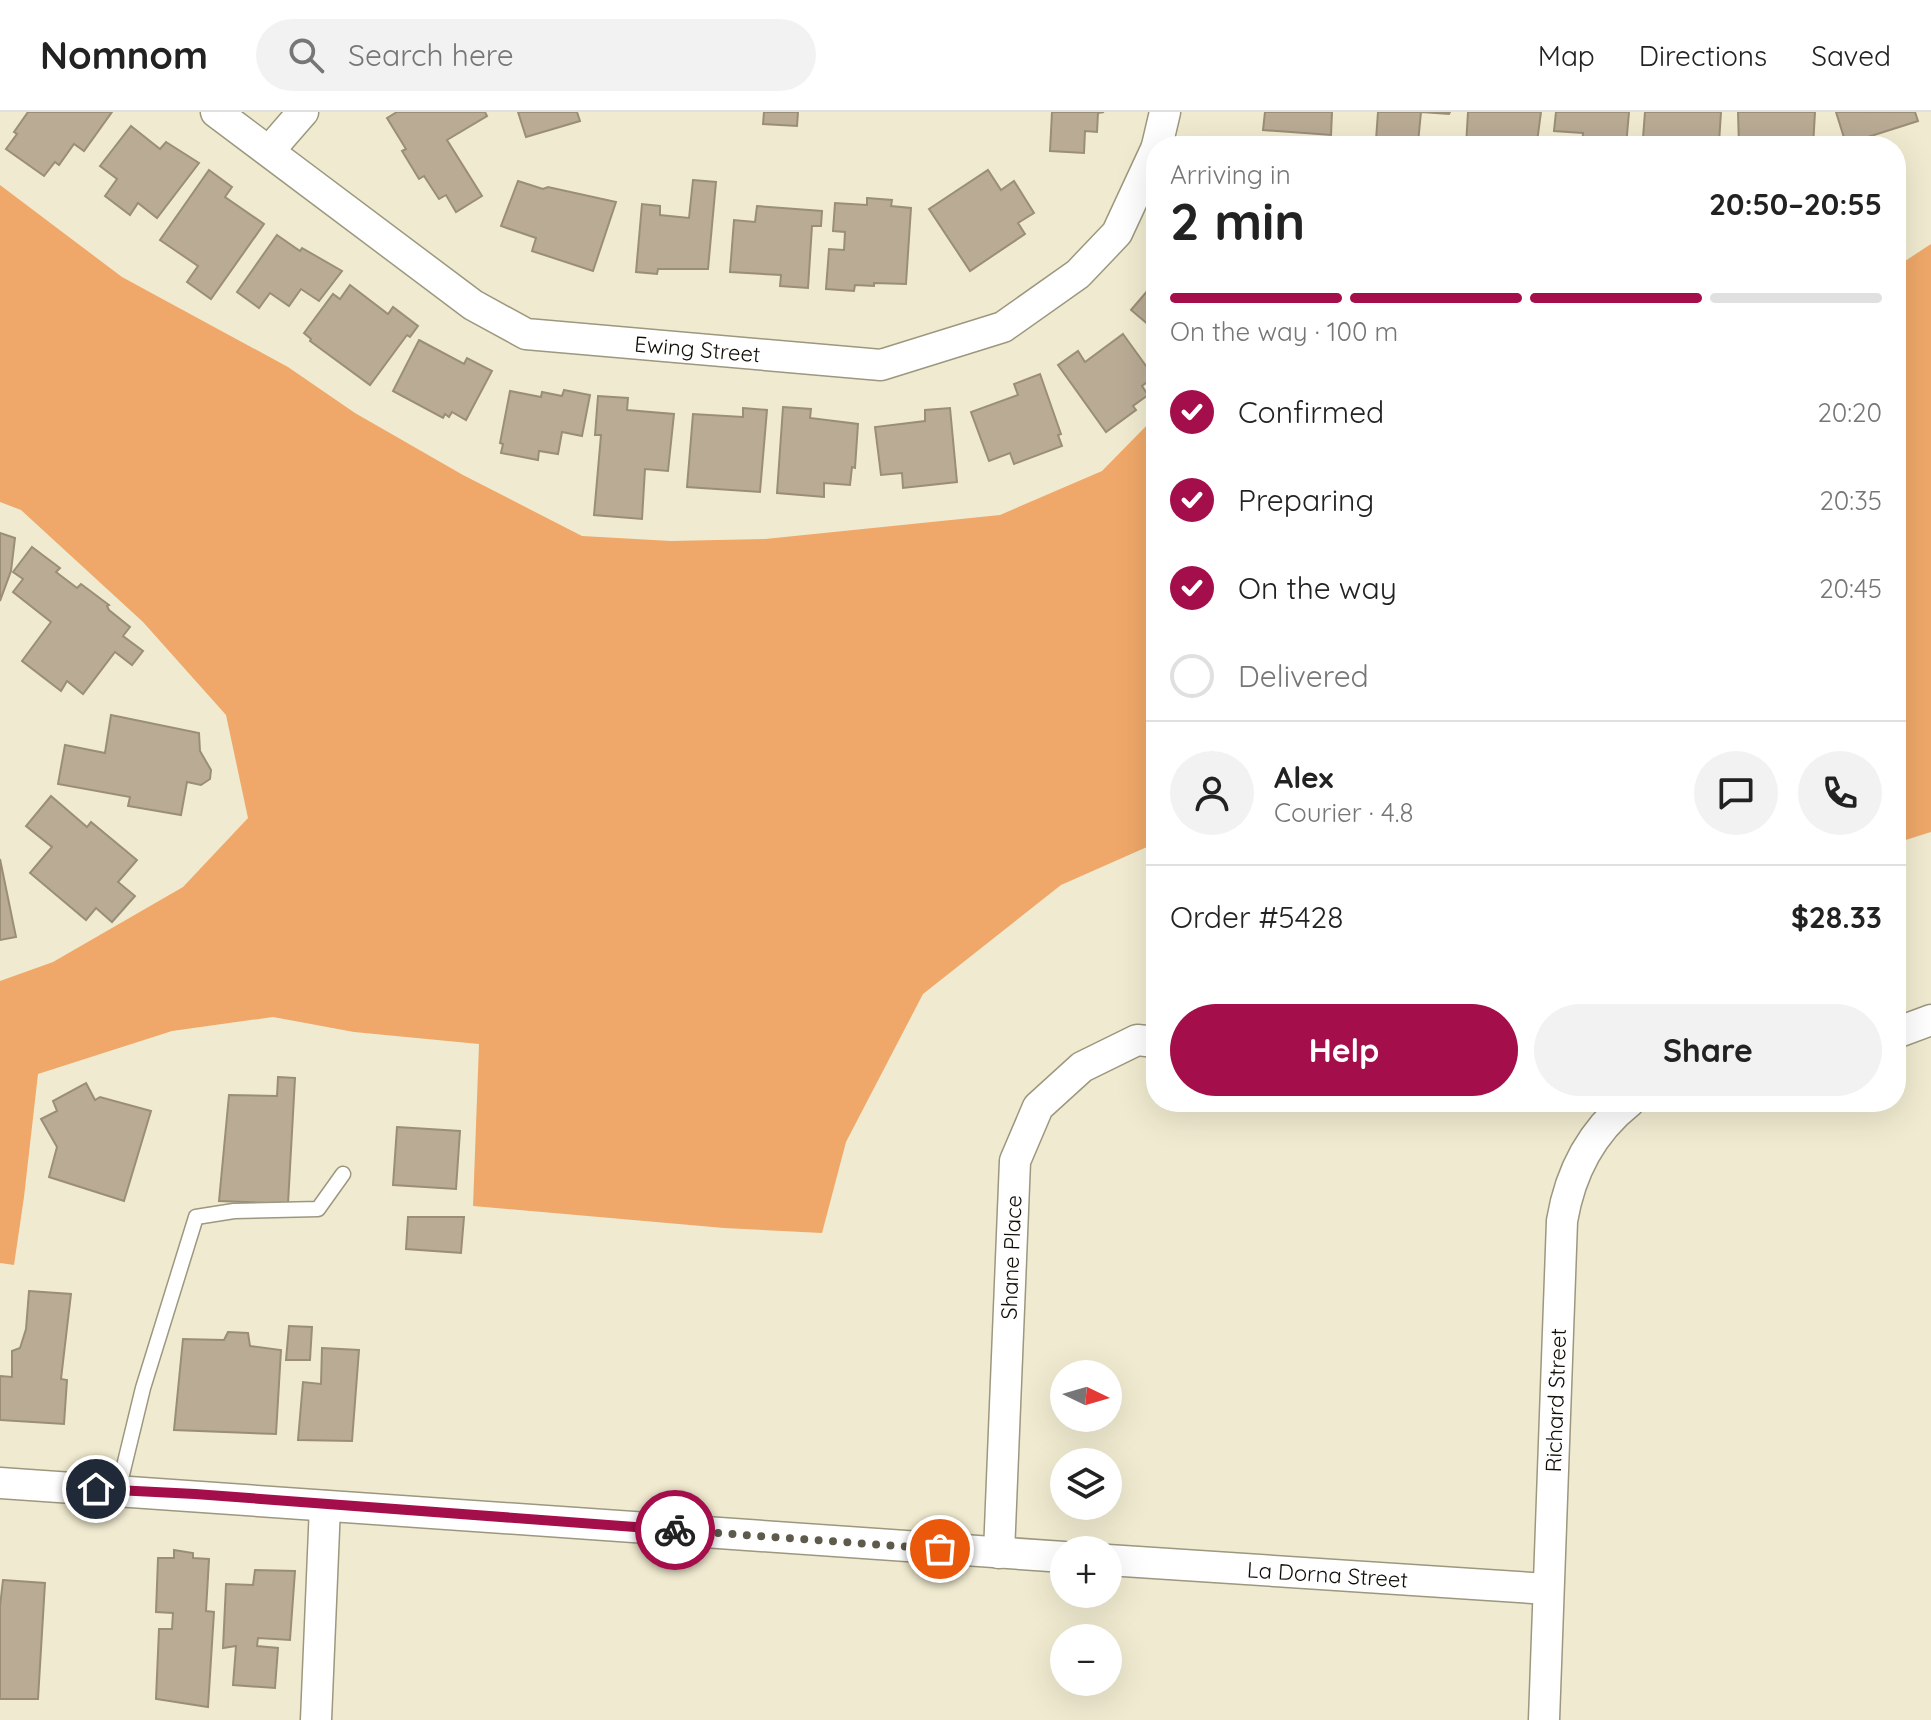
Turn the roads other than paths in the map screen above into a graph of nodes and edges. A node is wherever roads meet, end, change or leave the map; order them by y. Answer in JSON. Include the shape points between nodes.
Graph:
{"nodes":[{"id":1,"x":216,"y":112,"type":"edge"},
{"id":2,"x":303,"y":112,"type":"edge"},
{"id":3,"x":1165,"y":112,"type":"edge"},
{"id":4,"x":1159,"y":136,"type":"edge"},
{"id":5,"x":269,"y":151,"type":"junction"},
{"id":6,"x":1146,"y":170,"type":"edge"},
{"id":7,"x":1931,"y":1020,"type":"edge"},
{"id":8,"x":1906,"y":1029,"type":"edge"},
{"id":9,"x":1146,"y":1041,"type":"edge"},
{"id":10,"x":1618,"y":1112,"type":"edge"},
{"id":11,"x":343,"y":1174,"type":"dead end"},
{"id":12,"x":0,"y":1483,"type":"edge"},
{"id":13,"x":118,"y":1491,"type":"junction"},
{"id":14,"x":325,"y":1506,"type":"junction"},
{"id":15,"x":999,"y":1553,"type":"junction"},
{"id":16,"x":1050,"y":1556,"type":"edge"},
{"id":17,"x":1122,"y":1561,"type":"edge"},
{"id":18,"x":1548,"y":1589,"type":"junction"},
{"id":19,"x":316,"y":1720,"type":"edge"},
{"id":20,"x":1544,"y":1720,"type":"edge"}],
"edges":[{"from":1,"to":5,"type":"street","name":"Ewing Street"},
{"from":2,"to":5,"type":"street"},
{"from":3,"to":4,"type":"street","name":"Ewing Street"},
{"from":5,"to":6,"type":"street","name":"Ewing Street","via":[[473,305],[526,334],[881,365],[1003,327],[1078,274],[1117,233]]},
{"from":7,"to":8,"type":"street"},
{"from":9,"to":15,"type":"street","name":"Shane Place","via":[[1137,1040],[1082,1067],[1038,1107],[1015,1161]]},
{"from":10,"to":18,"type":"street","name":"Richard Street","via":[[1586,1149],[1564,1209]]},
{"from":11,"to":13,"type":"lane","via":[[318,1209],[196,1217],[143,1388]]},
{"from":12,"to":13,"type":"street"},
{"from":13,"to":14,"type":"street"},
{"from":14,"to":15,"type":"street"},
{"from":14,"to":19,"type":"street"},
{"from":15,"to":16,"type":"street"},
{"from":17,"to":18,"type":"street","name":"La Dorna Street"},
{"from":18,"to":20,"type":"street","name":"Richard Street"}]}
